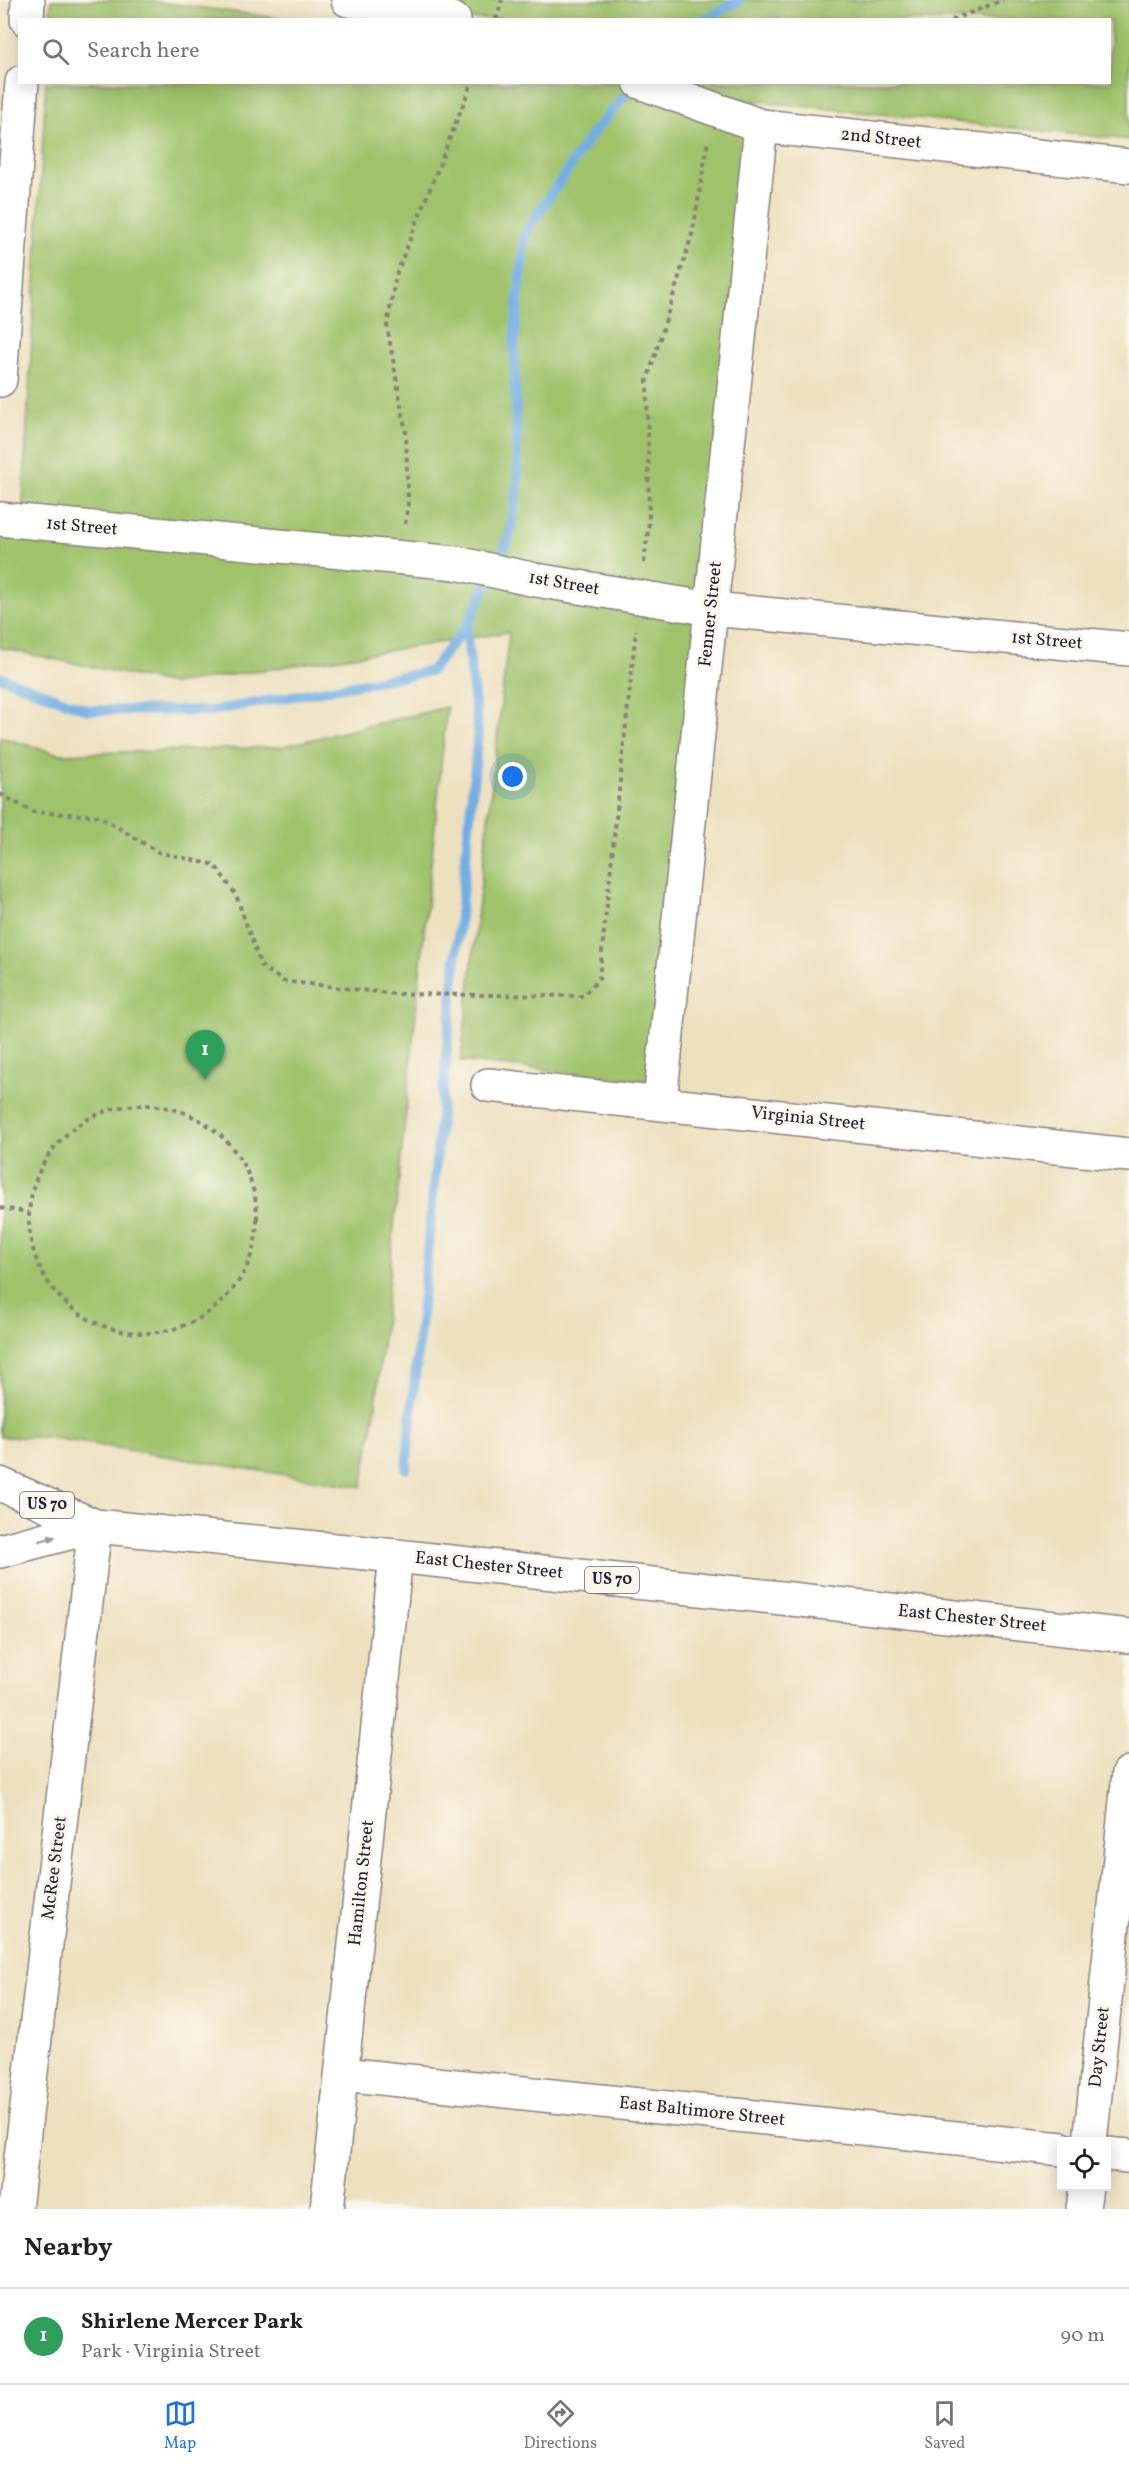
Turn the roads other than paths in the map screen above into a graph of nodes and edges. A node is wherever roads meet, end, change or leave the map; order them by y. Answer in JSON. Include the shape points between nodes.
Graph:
{"nodes":[{"id":1,"x":28,"y":0,"type":"edge"},
{"id":2,"x":348,"y":0,"type":"edge"},
{"id":3,"x":422,"y":4,"type":"edge"},
{"id":4,"x":27,"y":18,"type":"edge"},
{"id":5,"x":450,"y":18,"type":"edge"},
{"id":6,"x":22,"y":84,"type":"edge"},
{"id":7,"x":652,"y":87,"type":"edge"},
{"id":8,"x":761,"y":126,"type":"junction"},
{"id":9,"x":1129,"y":166,"type":"edge"},
{"id":10,"x":0,"y":380,"type":"edge"},
{"id":11,"x":0,"y":519,"type":"edge"},
{"id":12,"x":712,"y":609,"type":"junction"},
{"id":13,"x":1129,"y":649,"type":"edge"},
{"id":14,"x":488,"y":1085,"type":"dead end"},
{"id":15,"x":660,"y":1102,"type":"junction"},
{"id":16,"x":1129,"y":1155,"type":"edge"},
{"id":17,"x":0,"y":1484,"type":"edge"},
{"id":18,"x":95,"y":1526,"type":"junction"},
{"id":19,"x":0,"y":1551,"type":"edge"},
{"id":20,"x":396,"y":1556,"type":"junction"},
{"id":21,"x":1129,"y":1636,"type":"edge"},
{"id":22,"x":1129,"y":1773,"type":"edge"},
{"id":23,"x":342,"y":2074,"type":"junction"},
{"id":24,"x":1091,"y":2137,"type":"edge"},
{"id":25,"x":1057,"y":2148,"type":"edge"},
{"id":26,"x":1111,"y":2154,"type":"edge"},
{"id":27,"x":1129,"y":2156,"type":"edge"},
{"id":28,"x":1085,"y":2191,"type":"edge"},
{"id":29,"x":15,"y":2209,"type":"edge"},
{"id":30,"x":327,"y":2209,"type":"edge"},
{"id":31,"x":1083,"y":2209,"type":"edge"}],
"edges":[{"from":1,"to":4,"type":"main road"},
{"from":2,"to":3,"type":"main road"},
{"from":3,"to":5,"type":"main road"},
{"from":6,"to":10,"type":"main road"},
{"from":7,"to":8,"type":"main road","name":"2nd Street"},
{"from":8,"to":9,"type":"main road","name":"2nd Street"},
{"from":8,"to":12,"type":"main road","name":"Fenner Street"},
{"from":11,"to":12,"type":"main road","name":"1st Street","via":[[456,563]]},
{"from":12,"to":13,"type":"main road","name":"1st Street"},
{"from":12,"to":15,"type":"main road","name":"Fenner Street"},
{"from":14,"to":15,"type":"main road","name":"Virginia Street"},
{"from":15,"to":16,"type":"main road","name":"Virginia Street"},
{"from":17,"to":18,"type":"main road","name":"East Chester Street","number":"US 70"},
{"from":19,"to":18,"type":"main road","number":"US 70","one_way":true},
{"from":18,"to":20,"type":"main road","name":"East Chester Street","number":"US 70"},
{"from":18,"to":29,"type":"main road","name":"McRee Street"},
{"from":20,"to":21,"type":"main road","name":"East Chester Street","number":"US 70"},
{"from":20,"to":23,"type":"main road","name":"Hamilton Street"},
{"from":22,"to":24,"type":"main road","name":"Day Street"},
{"from":23,"to":25,"type":"main road","name":"East Baltimore Street"},
{"from":23,"to":30,"type":"main road","name":"Hamilton Street"},
{"from":26,"to":27,"type":"main road"},
{"from":28,"to":31,"type":"main road"}]}
